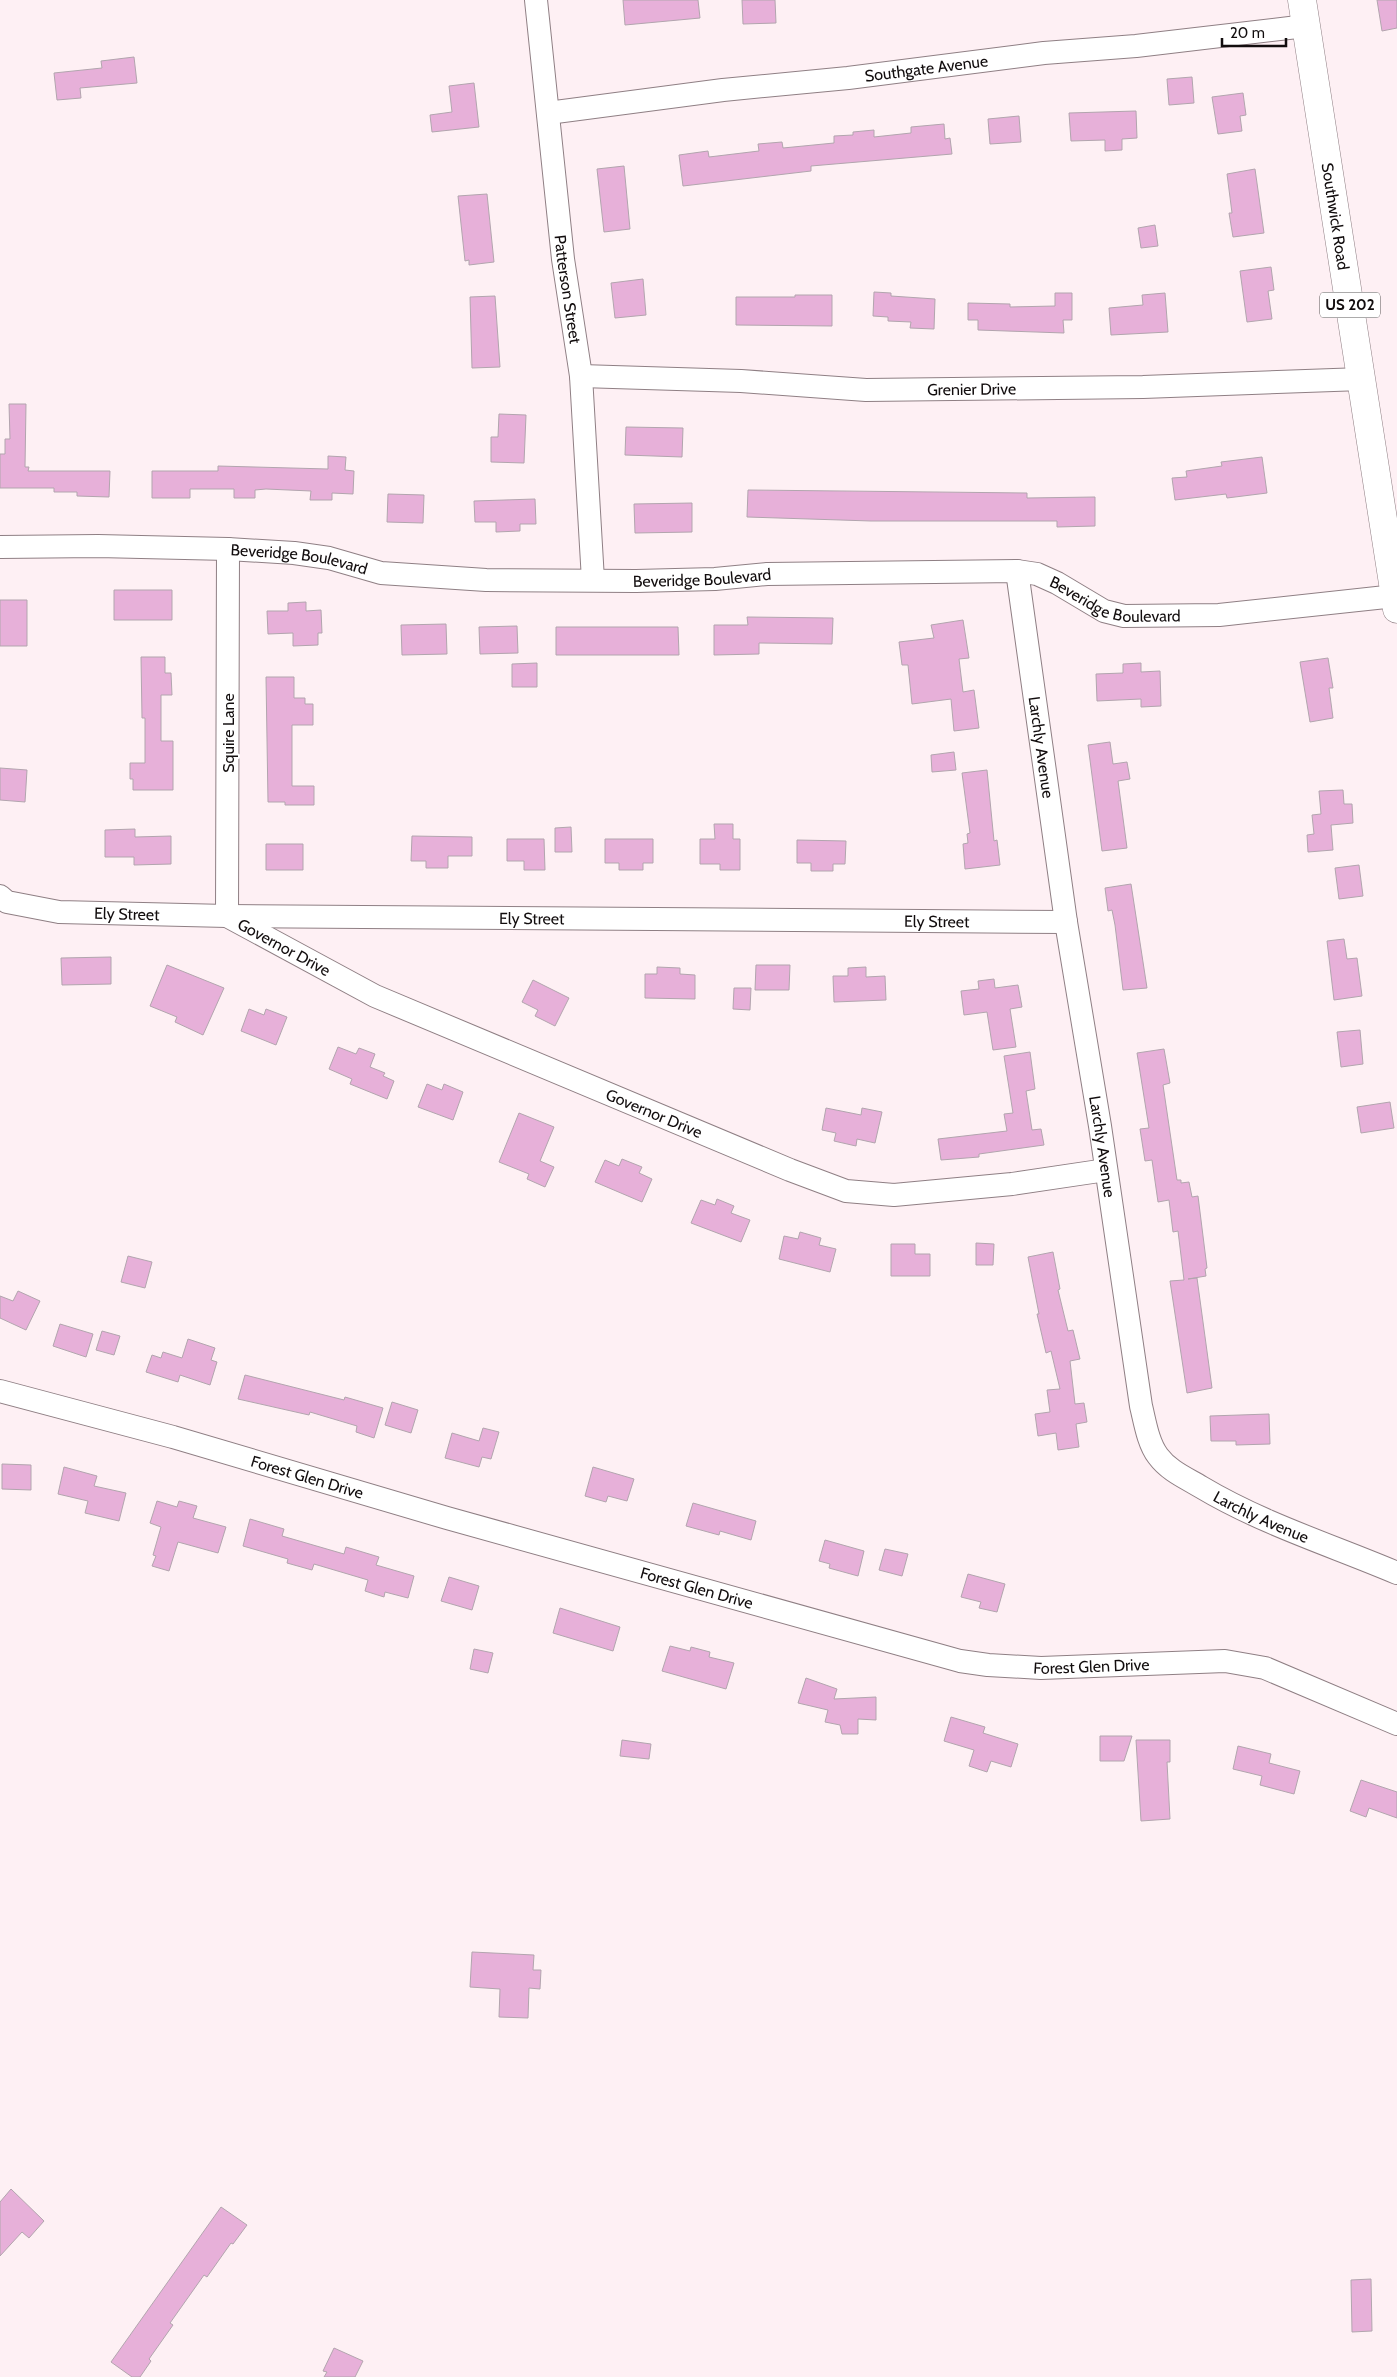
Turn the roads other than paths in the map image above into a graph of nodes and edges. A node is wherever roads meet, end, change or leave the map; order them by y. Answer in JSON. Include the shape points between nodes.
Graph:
{"nodes":[{"id":1,"x":536,"y":0,"type":"edge"},
{"id":2,"x":1304,"y":13,"type":"edge"},
{"id":3,"x":548,"y":112,"type":"junction"},
{"id":4,"x":581,"y":376,"type":"junction"},
{"id":5,"x":1362,"y":379,"type":"junction"},
{"id":6,"x":0,"y":547,"type":"edge"},
{"id":7,"x":228,"y":549,"type":"junction"},
{"id":8,"x":1017,"y":571,"type":"junction"},
{"id":9,"x":593,"y":580,"type":"junction"},
{"id":10,"x":1396,"y":602,"type":"edge"},
{"id":11,"x":0,"y":896,"type":"edge"},
{"id":12,"x":227,"y":916,"type":"junction"},
{"id":13,"x":1066,"y":922,"type":"junction"},
{"id":14,"x":1106,"y":1170,"type":"junction"},
{"id":15,"x":0,"y":1390,"type":"edge"},
{"id":16,"x":1397,"y":1573,"type":"edge"},
{"id":17,"x":1397,"y":1724,"type":"edge"}],
"edges":[{"from":1,"to":3,"type":"street","name":"Patterson Street"},
{"from":2,"to":3,"type":"street","name":"Southgate Avenue","via":[[1136,46],[1044,52]]},
{"from":2,"to":5,"type":"highway","name":"Southwick Road","number":"US 202"},
{"from":3,"to":4,"type":"street","name":"Patterson Street","via":[[563,258]]},
{"from":4,"to":5,"type":"street","name":"Grenier Drive","via":[[741,381],[866,390],[1143,387]]},
{"from":4,"to":9,"type":"street","name":"Patterson Street"},
{"from":5,"to":10,"type":"highway","name":"Southwick Road","number":"US 202"},
{"from":6,"to":7,"type":"street","name":"Beveridge Boulevard"},
{"from":7,"to":9,"type":"street","name":"Beveridge Boulevard","via":[[329,558],[381,573],[423,577]]},
{"from":7,"to":12,"type":"street","name":"Squire Lane"},
{"from":8,"to":9,"type":"street","name":"Beveridge Boulevard","via":[[767,574],[636,582]]},
{"from":8,"to":10,"type":"street","name":"Beveridge Boulevard","via":[[1037,574],[1104,611],[1124,616],[1219,615]]},
{"from":8,"to":13,"type":"street","name":"Larchly Avenue"},
{"from":11,"to":12,"type":"street","name":"Ely Street","via":[[7,902],[59,912]]},
{"from":12,"to":13,"type":"street","name":"Ely Street"},
{"from":12,"to":14,"type":"street","name":"Governor Drive","via":[[375,996],[846,1191],[894,1195],[1012,1184]]},
{"from":13,"to":14,"type":"street","name":"Larchly Avenue"},
{"from":14,"to":16,"type":"street","name":"Larchly Avenue","via":[[1141,1406],[1150,1442],[1157,1455],[1176,1473],[1233,1505]]},
{"from":15,"to":17,"type":"street","name":"Forest Glen Drive","via":[[960,1661],[1041,1668],[1225,1661],[1265,1668]]}]}
